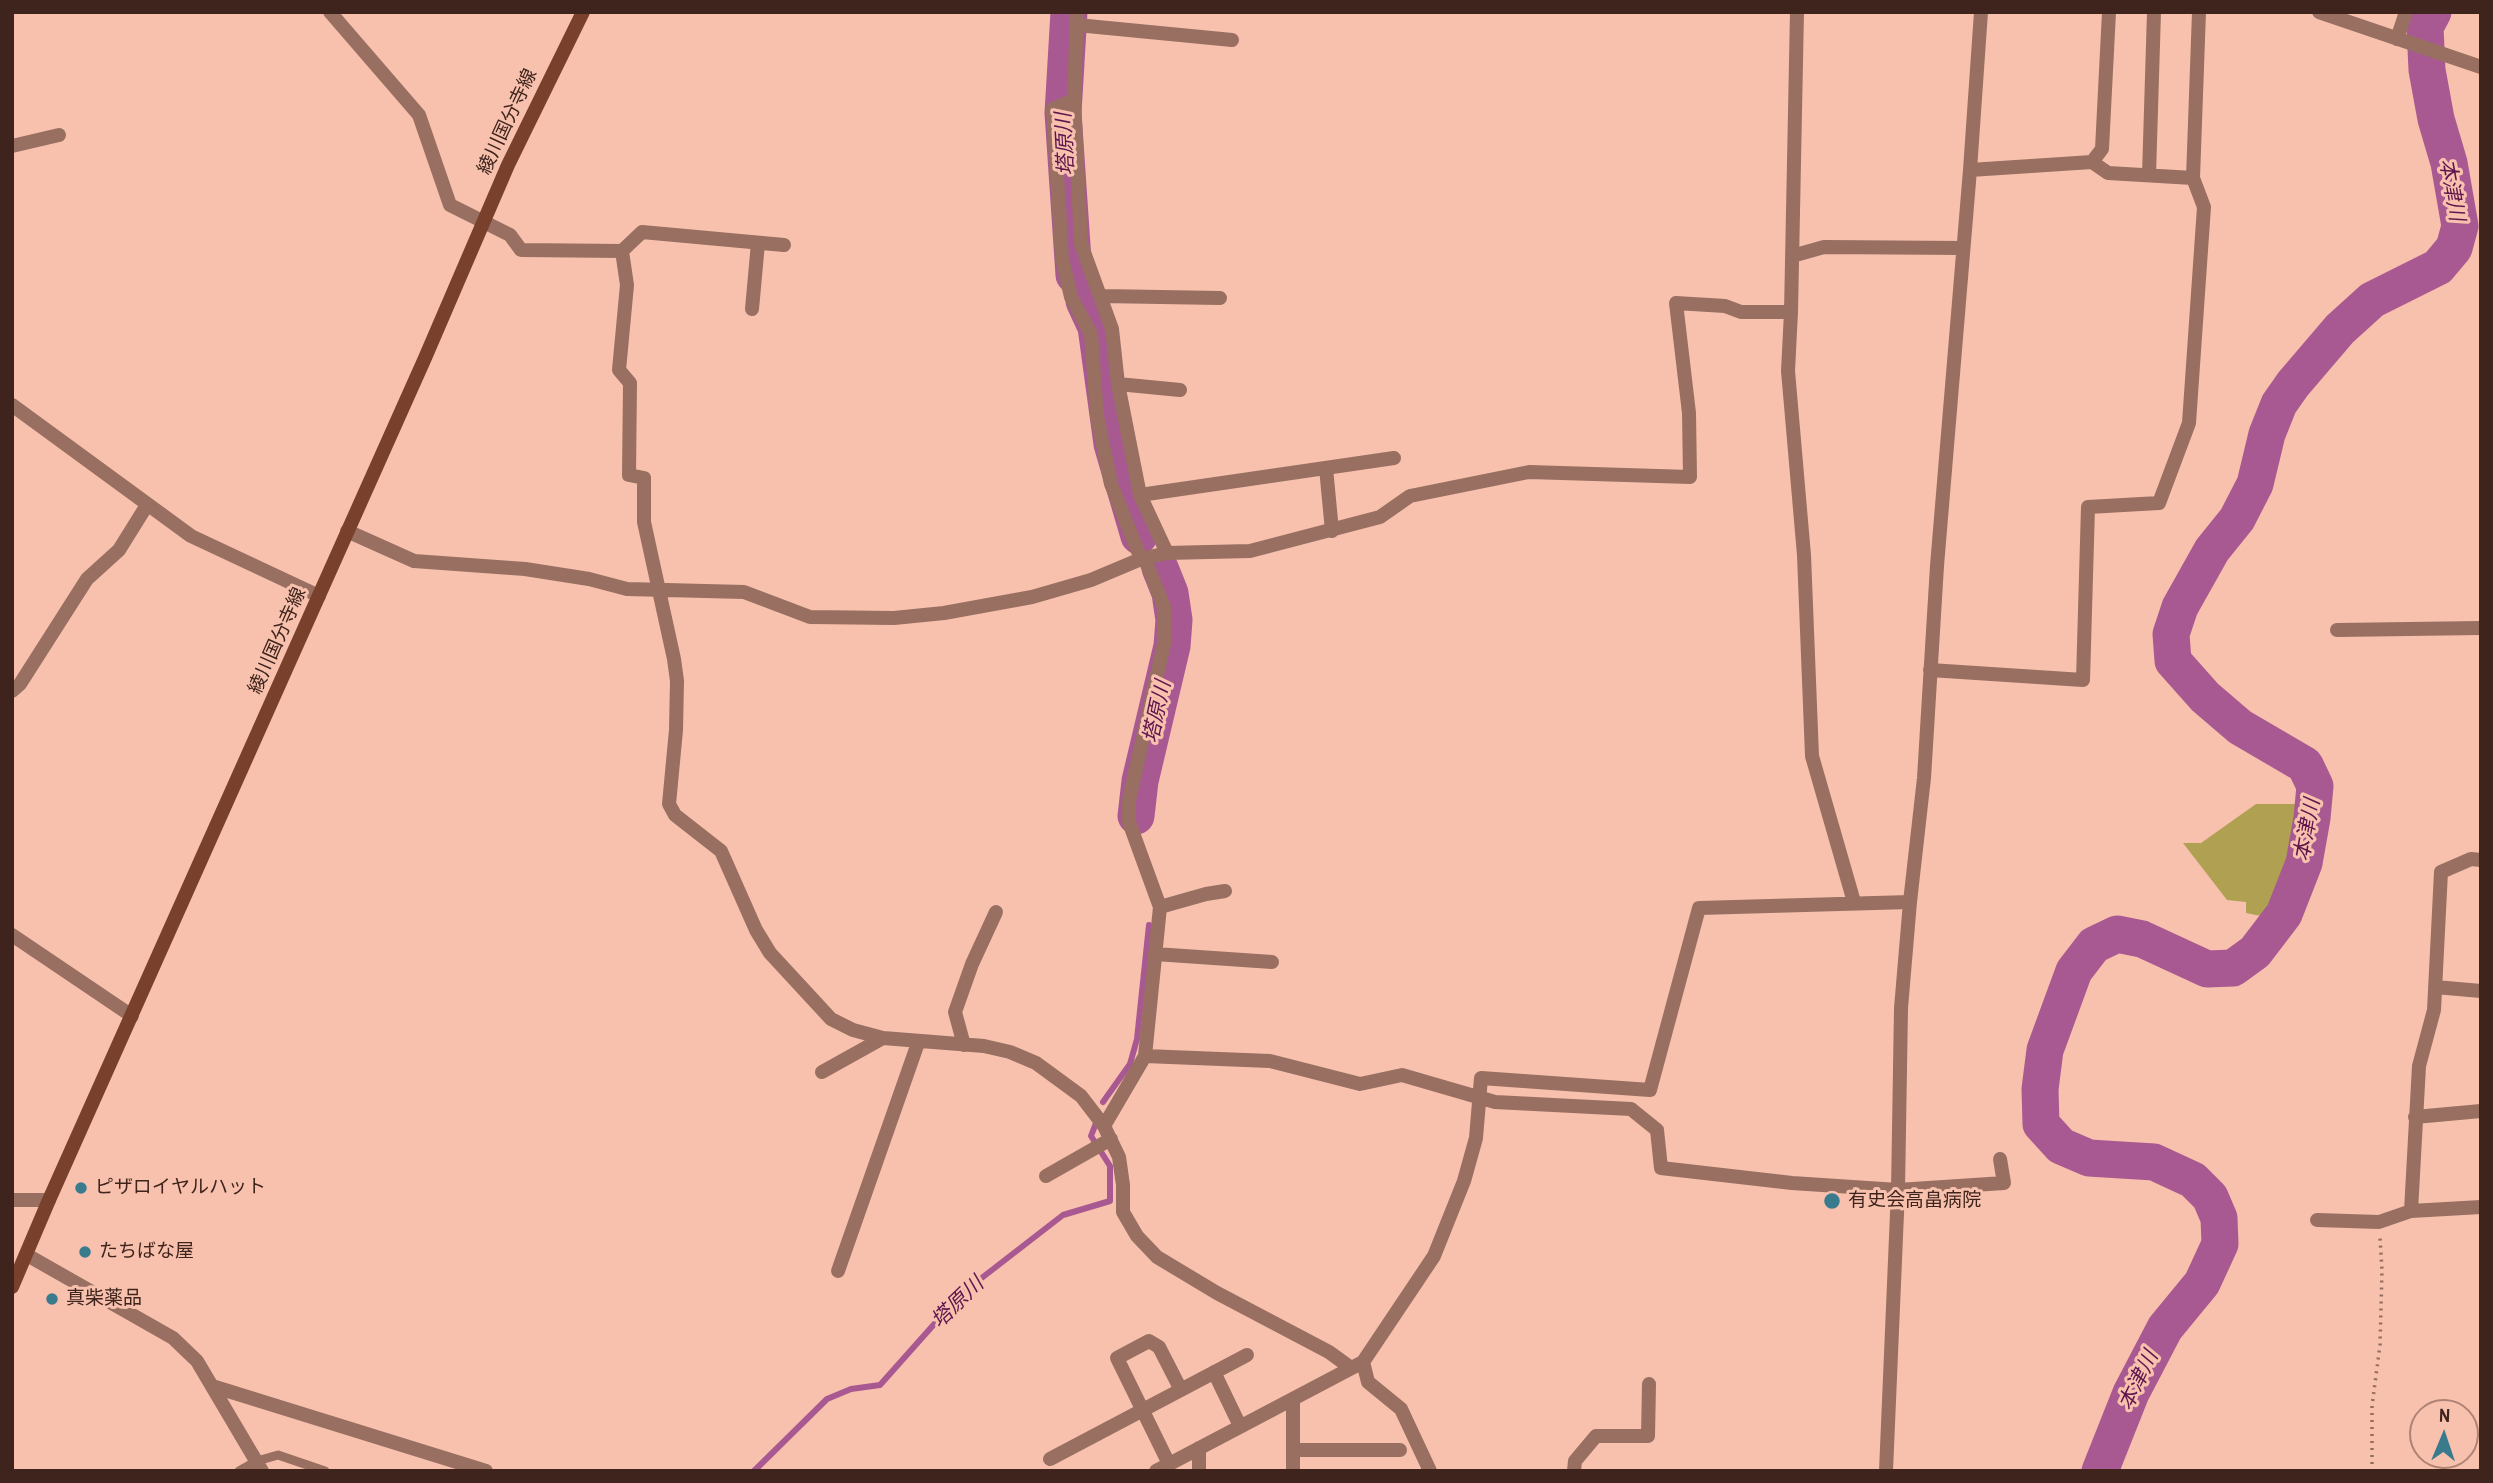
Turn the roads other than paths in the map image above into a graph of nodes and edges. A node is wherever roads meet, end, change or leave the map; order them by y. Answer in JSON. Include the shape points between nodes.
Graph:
{"nodes":[{"id":1,"x":330,"y":12,"type":"edge"},
{"id":2,"x":583,"y":12,"type":"edge"},
{"id":3,"x":1797,"y":12,"type":"edge"},
{"id":4,"x":1981,"y":12,"type":"edge"},
{"id":5,"x":2109,"y":12,"type":"edge"},
{"id":6,"x":2154,"y":12,"type":"edge"},
{"id":7,"x":2199,"y":12,"type":"edge"},
{"id":8,"x":2319,"y":12,"type":"edge"},
{"id":9,"x":2406,"y":12,"type":"edge"},
{"id":10,"x":1077,"y":19,"type":"edge"},
{"id":11,"x":1232,"y":40,"type":"dead end"},
{"id":12,"x":2402,"y":41,"type":"junction"},
{"id":13,"x":2481,"y":67,"type":"edge"},
{"id":14,"x":1074,"y":100,"type":"junction"},
{"id":15,"x":59,"y":135,"type":"dead end"},
{"id":16,"x":12,"y":146,"type":"edge"},
{"id":17,"x":2092,"y":162,"type":"junction"},
{"id":18,"x":1970,"y":170,"type":"junction"},
{"id":19,"x":2149,"y":175,"type":"junction"},
{"id":20,"x":2193,"y":178,"type":"junction"},
{"id":21,"x":484,"y":221,"type":"junction"},
{"id":22,"x":758,"y":243,"type":"junction"},
{"id":23,"x":784,"y":245,"type":"dead end"},
{"id":24,"x":1963,"y":248,"type":"junction"},
{"id":25,"x":622,"y":251,"type":"junction"},
{"id":26,"x":1793,"y":256,"type":"junction"},
{"id":27,"x":1092,"y":279,"type":"junction"},
{"id":28,"x":1101,"y":296,"type":"junction"},
{"id":29,"x":1071,"y":297,"type":"junction"},
{"id":30,"x":1220,"y":298,"type":"dead end"},
{"id":31,"x":752,"y":309,"type":"dead end"},
{"id":32,"x":1791,"y":312,"type":"junction"},
{"id":33,"x":1118,"y":384,"type":"junction"},
{"id":34,"x":1180,"y":390,"type":"dead end"},
{"id":35,"x":12,"y":405,"type":"edge"},
{"id":36,"x":1394,"y":458,"type":"dead end"},
{"id":37,"x":1326,"y":468,"type":"junction"},
{"id":38,"x":1140,"y":495,"type":"junction"},
{"id":39,"x":147,"y":505,"type":"junction"},
{"id":40,"x":347,"y":531,"type":"junction"},
{"id":41,"x":1332,"y":531,"type":"junction"},
{"id":42,"x":1167,"y":553,"type":"junction"},
{"id":43,"x":1141,"y":559,"type":"junction"},
{"id":44,"x":659,"y":590,"type":"junction"},
{"id":45,"x":318,"y":596,"type":"junction"},
{"id":46,"x":2481,"y":628,"type":"edge"},
{"id":47,"x":2337,"y":630,"type":"dead end"},
{"id":48,"x":1930,"y":670,"type":"junction"},
{"id":49,"x":12,"y":691,"type":"edge"},
{"id":50,"x":2481,"y":860,"type":"edge"},
{"id":51,"x":1225,"y":891,"type":"dead end"},
{"id":52,"x":1910,"y":901,"type":"junction"},
{"id":53,"x":1854,"y":902,"type":"junction"},
{"id":54,"x":1160,"y":907,"type":"junction"},
{"id":55,"x":996,"y":912,"type":"dead end"},
{"id":56,"x":12,"y":936,"type":"edge"},
{"id":57,"x":1155,"y":954,"type":"junction"},
{"id":58,"x":1272,"y":962,"type":"dead end"},
{"id":59,"x":2435,"y":987,"type":"junction"},
{"id":60,"x":2481,"y":991,"type":"edge"},
{"id":61,"x":132,"y":1016,"type":"junction"},
{"id":62,"x":883,"y":1038,"type":"junction"},
{"id":63,"x":918,"y":1043,"type":"junction"},
{"id":64,"x":964,"y":1045,"type":"junction"},
{"id":65,"x":1145,"y":1056,"type":"junction"},
{"id":66,"x":822,"y":1072,"type":"dead end"},
{"id":67,"x":1479,"y":1096,"type":"junction"},
{"id":68,"x":2481,"y":1111,"type":"edge"},
{"id":69,"x":2416,"y":1116,"type":"junction"},
{"id":70,"x":1108,"y":1135,"type":"junction"},
{"id":71,"x":2000,"y":1159,"type":"dead end"},
{"id":72,"x":1046,"y":1176,"type":"dead end"},
{"id":73,"x":1898,"y":1190,"type":"junction"},
{"id":74,"x":12,"y":1200,"type":"edge"},
{"id":75,"x":49,"y":1200,"type":"junction"},
{"id":76,"x":2481,"y":1207,"type":"edge"},
{"id":77,"x":2411,"y":1211,"type":"junction"},
{"id":78,"x":2316,"y":1220,"type":"dead end"},
{"id":79,"x":27,"y":1255,"type":"junction"},
{"id":80,"x":838,"y":1271,"type":"dead end"},
{"id":81,"x":12,"y":1287,"type":"edge"},
{"id":82,"x":1247,"y":1355,"type":"dead end"},
{"id":83,"x":1357,"y":1365,"type":"junction"},
{"id":84,"x":1214,"y":1372,"type":"junction"},
{"id":85,"x":1649,"y":1384,"type":"dead end"},
{"id":86,"x":212,"y":1386,"type":"junction"},
{"id":87,"x":1181,"y":1390,"type":"junction"},
{"id":88,"x":1293,"y":1399,"type":"junction"},
{"id":89,"x":1142,"y":1410,"type":"junction"},
{"id":90,"x":1240,"y":1426,"type":"junction"},
{"id":91,"x":1199,"y":1448,"type":"junction"},
{"id":92,"x":1293,"y":1450,"type":"junction"},
{"id":93,"x":1400,"y":1450,"type":"dead end"},
{"id":94,"x":1050,"y":1459,"type":"dead end"},
{"id":95,"x":259,"y":1466,"type":"edge"},
{"id":96,"x":1162,"y":1467,"type":"edge"},
{"id":97,"x":239,"y":1471,"type":"edge"},
{"id":98,"x":325,"y":1471,"type":"edge"},
{"id":99,"x":486,"y":1471,"type":"edge"},
{"id":100,"x":1199,"y":1471,"type":"edge"},
{"id":101,"x":1293,"y":1471,"type":"edge"},
{"id":102,"x":1430,"y":1471,"type":"edge"},
{"id":103,"x":1574,"y":1471,"type":"edge"},
{"id":104,"x":1886,"y":1471,"type":"edge"}],
"edges":[{"from":1,"to":21,"type":"street","via":[[419,115],[450,205]]},
{"from":2,"to":21,"type":"main road","name":"綾川国分寺線"},
{"from":3,"to":26,"type":"street"},
{"from":4,"to":18,"type":"street"},
{"from":5,"to":17,"type":"street","via":[[2102,149]]},
{"from":6,"to":19,"type":"street"},
{"from":7,"to":20,"type":"street"},
{"from":8,"to":12,"type":"street"},
{"from":9,"to":12,"type":"street"},
{"from":10,"to":11,"type":"street"},
{"from":10,"to":14,"type":"street"},
{"from":12,"to":13,"type":"street"},
{"from":14,"to":27,"type":"street","via":[[1081,244]]},
{"from":14,"to":29,"type":"street","via":[[1053,109],[1062,258]]},
{"from":15,"to":16,"type":"street"},
{"from":17,"to":18,"type":"street"},
{"from":17,"to":19,"type":"street","via":[[2108,173]]},
{"from":18,"to":24,"type":"street"},
{"from":19,"to":20,"type":"street"},
{"from":20,"to":48,"type":"street","via":[[2204,207],[2189,423],[2159,503],[2088,507],[2083,680]]},
{"from":21,"to":25,"type":"street","via":[[510,235],[521,250]]},
{"from":21,"to":40,"type":"main road","name":"綾川国分寺線"},
{"from":22,"to":23,"type":"street"},
{"from":22,"to":25,"type":"street","via":[[642,232]]},
{"from":22,"to":31,"type":"street"},
{"from":24,"to":26,"type":"street","via":[[1824,247]]},
{"from":24,"to":48,"type":"street"},
{"from":25,"to":44,"type":"street","via":[[627,285],[619,370],[630,383],[629,475],[644,478],[644,522]]},
{"from":26,"to":32,"type":"street"},
{"from":27,"to":28,"type":"street"},
{"from":27,"to":29,"type":"street"},
{"from":28,"to":30,"type":"street"},
{"from":28,"to":33,"type":"street","via":[[1112,329]]},
{"from":29,"to":43,"type":"street","via":[[1091,334],[1097,416],[1111,484]]},
{"from":32,"to":41,"type":"street","via":[[1741,312],[1725,306],[1676,303],[1689,413],[1690,477],[1530,472],[1410,496],[1380,517]]},
{"from":32,"to":53,"type":"street","via":[[1788,371],[1804,555],[1812,756]]},
{"from":33,"to":34,"type":"street"},
{"from":33,"to":38,"type":"street"},
{"from":35,"to":39,"type":"street"},
{"from":36,"to":37,"type":"street"},
{"from":37,"to":38,"type":"street"},
{"from":37,"to":41,"type":"street"},
{"from":38,"to":42,"type":"street"},
{"from":39,"to":45,"type":"street","via":[[191,536]]},
{"from":39,"to":49,"type":"street","via":[[119,550],[87,579]]},
{"from":40,"to":44,"type":"street","via":[[414,561],[525,569],[627,589]]},
{"from":40,"to":45,"type":"main road","name":"綾川国分寺線"},
{"from":41,"to":42,"type":"street","via":[[1250,551]]},
{"from":42,"to":43,"type":"street"},
{"from":43,"to":44,"type":"street","via":[[1032,597],[894,618],[810,617],[744,592]]},
{"from":43,"to":54,"type":"street","via":[[1164,607],[1164,644],[1129,800],[1129,822]]},
{"from":44,"to":62,"type":"street","via":[[677,681],[668,804],[675,815],[721,850],[770,953],[831,1019]]},
{"from":45,"to":61,"type":"main road","name":"綾川国分寺線"},
{"from":46,"to":47,"type":"street"},
{"from":48,"to":52,"type":"street"},
{"from":50,"to":59,"type":"street","via":[[2471,859],[2441,872]]},
{"from":51,"to":54,"type":"street"},
{"from":52,"to":53,"type":"street"},
{"from":52,"to":73,"type":"street","via":[[1901,1008]]},
{"from":53,"to":67,"type":"street","via":[[1699,908],[1650,1090],[1481,1078]]},
{"from":54,"to":57,"type":"street"},
{"from":55,"to":64,"type":"street","via":[[955,1012]]},
{"from":56,"to":61,"type":"street"},
{"from":57,"to":58,"type":"street"},
{"from":57,"to":65,"type":"street"},
{"from":59,"to":60,"type":"street"},
{"from":59,"to":69,"type":"street","via":[[2434,1010],[2419,1066]]},
{"from":61,"to":75,"type":"main road","name":"綾川国分寺線"},
{"from":62,"to":63,"type":"street"},
{"from":62,"to":66,"type":"street"},
{"from":63,"to":64,"type":"street"},
{"from":63,"to":80,"type":"street"},
{"from":64,"to":70,"type":"street","via":[[1010,1052],[1036,1063],[1081,1096]]},
{"from":65,"to":67,"type":"street","via":[[1270,1061],[1360,1084],[1402,1075]]},
{"from":65,"to":70,"type":"street"},
{"from":67,"to":73,"type":"street","via":[[1495,1102],[1631,1109],[1657,1130],[1661,1168]]},
{"from":67,"to":83,"type":"street","via":[[1476,1138],[1467,1171],[1434,1256]]},
{"from":68,"to":69,"type":"street"},
{"from":69,"to":77,"type":"street"},
{"from":70,"to":72,"type":"street","via":[[1091,1151]]},
{"from":70,"to":83,"type":"street","via":[[1119,1157],[1123,1212],[1157,1257]]},
{"from":71,"to":73,"type":"street","via":[[2004,1183]]},
{"from":73,"to":104,"type":"street"},
{"from":74,"to":75,"type":"street"},
{"from":75,"to":79,"type":"main road","name":"綾川国分寺線"},
{"from":76,"to":77,"type":"street"},
{"from":77,"to":78,"type":"street","via":[[2379,1222]]},
{"from":79,"to":81,"type":"main road","name":"綾川国分寺線"},
{"from":79,"to":86,"type":"street","via":[[173,1338],[197,1361]]},
{"from":82,"to":84,"type":"street"},
{"from":83,"to":88,"type":"street"},
{"from":83,"to":102,"type":"street","via":[[1368,1382],[1401,1409]]},
{"from":84,"to":87,"type":"street"},
{"from":84,"to":90,"type":"street"},
{"from":85,"to":103,"type":"street","via":[[1648,1436],[1596,1436],[1574,1461]]},
{"from":86,"to":95,"type":"street"},
{"from":86,"to":99,"type":"street"},
{"from":87,"to":89,"type":"street"},
{"from":87,"to":89,"type":"street","via":[[1159,1347],[1149,1341],[1118,1357]]},
{"from":88,"to":90,"type":"street"},
{"from":88,"to":92,"type":"street"},
{"from":89,"to":94,"type":"street"},
{"from":89,"to":96,"type":"street"},
{"from":90,"to":91,"type":"street"},
{"from":91,"to":96,"type":"street"},
{"from":91,"to":100,"type":"street"},
{"from":92,"to":93,"type":"street"},
{"from":92,"to":101,"type":"street"},
{"from":95,"to":97,"type":"lane"},
{"from":95,"to":98,"type":"lane","via":[[278,1455]]}]}
